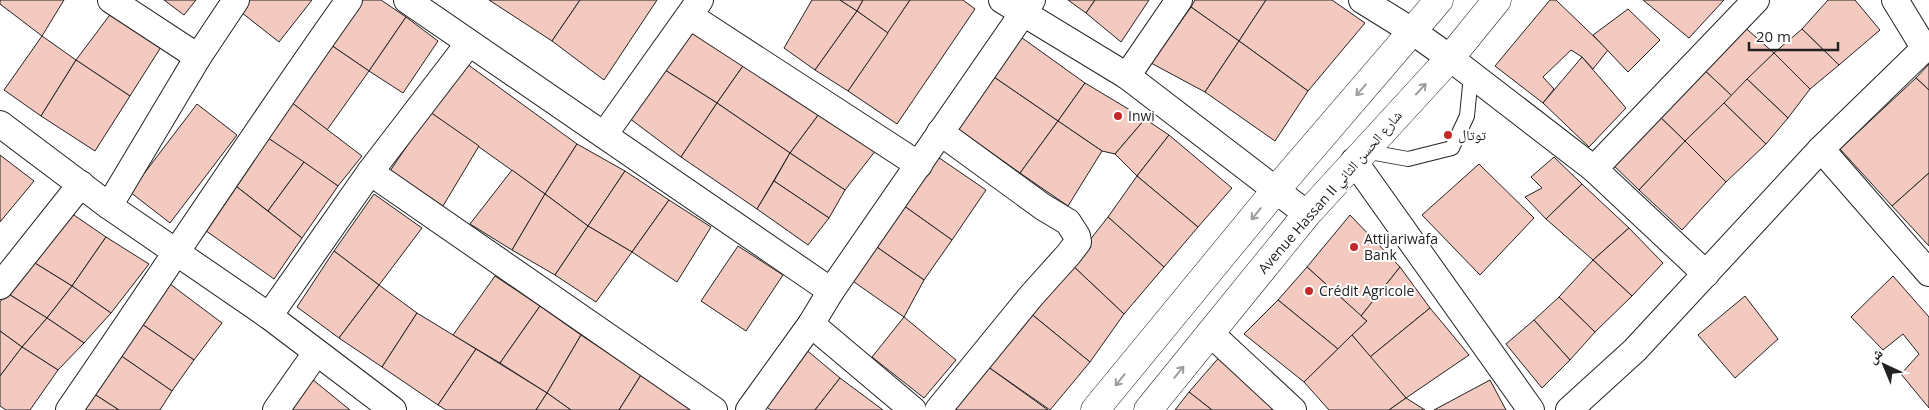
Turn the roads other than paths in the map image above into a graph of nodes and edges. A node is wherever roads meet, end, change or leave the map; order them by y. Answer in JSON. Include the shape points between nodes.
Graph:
{"nodes":[{"id":1,"x":111,"y":0,"type":"edge"},
{"id":2,"x":236,"y":0,"type":"edge"},
{"id":3,"x":349,"y":0,"type":"edge"},
{"id":4,"x":407,"y":0,"type":"edge"},
{"id":5,"x":1179,"y":0,"type":"edge"},
{"id":6,"x":1362,"y":0,"type":"edge"},
{"id":7,"x":1438,"y":0,"type":"edge"},
{"id":8,"x":1497,"y":0,"type":"edge"},
{"id":9,"x":1756,"y":0,"type":"edge"},
{"id":10,"x":1894,"y":0,"type":"edge"},
{"id":11,"x":1019,"y":4,"type":"edge"},
{"id":12,"x":695,"y":8,"type":"edge"},
{"id":13,"x":1412,"y":32,"type":"junction"},
{"id":14,"x":470,"y":43,"type":"junction"},
{"id":15,"x":1927,"y":47,"type":"edge"},
{"id":16,"x":198,"y":57,"type":"junction"},
{"id":17,"x":1450,"y":58,"type":"junction"},
{"id":18,"x":1471,"y":75,"type":"junction"},
{"id":19,"x":1127,"y":76,"type":"junction"},
{"id":20,"x":0,"y":124,"type":"edge"},
{"id":21,"x":940,"y":132,"type":"junction"},
{"id":22,"x":604,"y":135,"type":"junction"},
{"id":23,"x":1821,"y":149,"type":"junction"},
{"id":24,"x":1359,"y":156,"type":"junction"},
{"id":25,"x":919,"y":165,"type":"junction"},
{"id":26,"x":1594,"y":169,"type":"junction"},
{"id":27,"x":370,"y":172,"type":"junction"},
{"id":28,"x":81,"y":184,"type":"junction"},
{"id":29,"x":1275,"y":191,"type":"junction"},
{"id":30,"x":109,"y":206,"type":"junction"},
{"id":31,"x":1307,"y":214,"type":"junction"},
{"id":32,"x":177,"y":253,"type":"junction"},
{"id":33,"x":1929,"y":273,"type":"edge"},
{"id":34,"x":1706,"y":274,"type":"junction"},
{"id":35,"x":0,"y":286,"type":"edge"},
{"id":36,"x":831,"y":292,"type":"junction"},
{"id":37,"x":269,"y":316,"type":"junction"},
{"id":38,"x":811,"y":324,"type":"junction"},
{"id":39,"x":1210,"y":333,"type":"junction"},
{"id":40,"x":316,"y":353,"type":"junction"},
{"id":41,"x":69,"y":410,"type":"edge"},
{"id":42,"x":276,"y":410,"type":"edge"},
{"id":43,"x":393,"y":410,"type":"edge"},
{"id":44,"x":714,"y":410,"type":"edge"},
{"id":45,"x":749,"y":410,"type":"edge"},
{"id":46,"x":913,"y":410,"type":"edge"},
{"id":47,"x":938,"y":410,"type":"edge"},
{"id":48,"x":1095,"y":410,"type":"edge"},
{"id":49,"x":1148,"y":410,"type":"edge"},
{"id":50,"x":1293,"y":410,"type":"edge"},
{"id":51,"x":1531,"y":410,"type":"edge"},
{"id":52,"x":1569,"y":410,"type":"edge"}],
"edges":[{"from":1,"to":16,"type":"street"},
{"from":2,"to":16,"type":"street"},
{"from":3,"to":32,"type":"street"},
{"from":4,"to":14,"type":"street"},
{"from":5,"to":19,"type":"street"},
{"from":6,"to":13,"type":"street"},
{"from":7,"to":13,"type":"main road"},
{"from":8,"to":17,"type":"main road","name":"Avenue Hassan II شارع الحسن الثاني"},
{"from":9,"to":26,"type":"street"},
{"from":10,"to":15,"type":"street"},
{"from":11,"to":19,"type":"street"},
{"from":11,"to":21,"type":"street"},
{"from":12,"to":22,"type":"street"},
{"from":12,"to":25,"type":"street"},
{"from":13,"to":17,"type":"street"},
{"from":13,"to":29,"type":"main road","one_way":true},
{"from":14,"to":22,"type":"street"},
{"from":14,"to":27,"type":"street"},
{"from":15,"to":23,"type":"street"},
{"from":16,"to":30,"type":"street"},
{"from":17,"to":18,"type":"street"},
{"from":24,"to":17,"type":"main road","name":"Avenue Hassan II شارع الحسن الثاني","one_way":true},
{"from":18,"to":24,"type":"lane","via":[[1467,116],[1452,148],[1408,159]]},
{"from":18,"to":26,"type":"street"},
{"from":19,"to":29,"type":"street"},
{"from":20,"to":28,"type":"street"},
{"from":21,"to":25,"type":"street"},
{"from":21,"to":47,"type":"street","via":[[1068,222],[1078,242]]},
{"from":22,"to":36,"type":"street"},
{"from":23,"to":33,"type":"street"},
{"from":23,"to":34,"type":"street"},
{"from":24,"to":31,"type":"main road","name":"Avenue Hassan II شارع الحسن الثاني"},
{"from":24,"to":51,"type":"street"},
{"from":25,"to":36,"type":"street"},
{"from":26,"to":34,"type":"street"},
{"from":27,"to":37,"type":"street"},
{"from":27,"to":44,"type":"street"},
{"from":28,"to":30,"type":"street"},
{"from":28,"to":35,"type":"street"},
{"from":29,"to":31,"type":"street"},
{"from":29,"to":48,"type":"main road","one_way":true},
{"from":30,"to":32,"type":"street"},
{"from":31,"to":39,"type":"main road","name":"Avenue Hassan II شارع الحسن الثاني"},
{"from":32,"to":37,"type":"street"},
{"from":32,"to":41,"type":"street"},
{"from":34,"to":52,"type":"street","via":[[1635,350]]},
{"from":36,"to":38,"type":"street"},
{"from":37,"to":40,"type":"street"},
{"from":38,"to":45,"type":"street"},
{"from":38,"to":46,"type":"street"},
{"from":49,"to":39,"type":"main road","name":"Avenue Hassan II شارع الحسن الثاني","one_way":true},
{"from":39,"to":50,"type":"street"},
{"from":40,"to":42,"type":"street"},
{"from":40,"to":43,"type":"street"}]}
